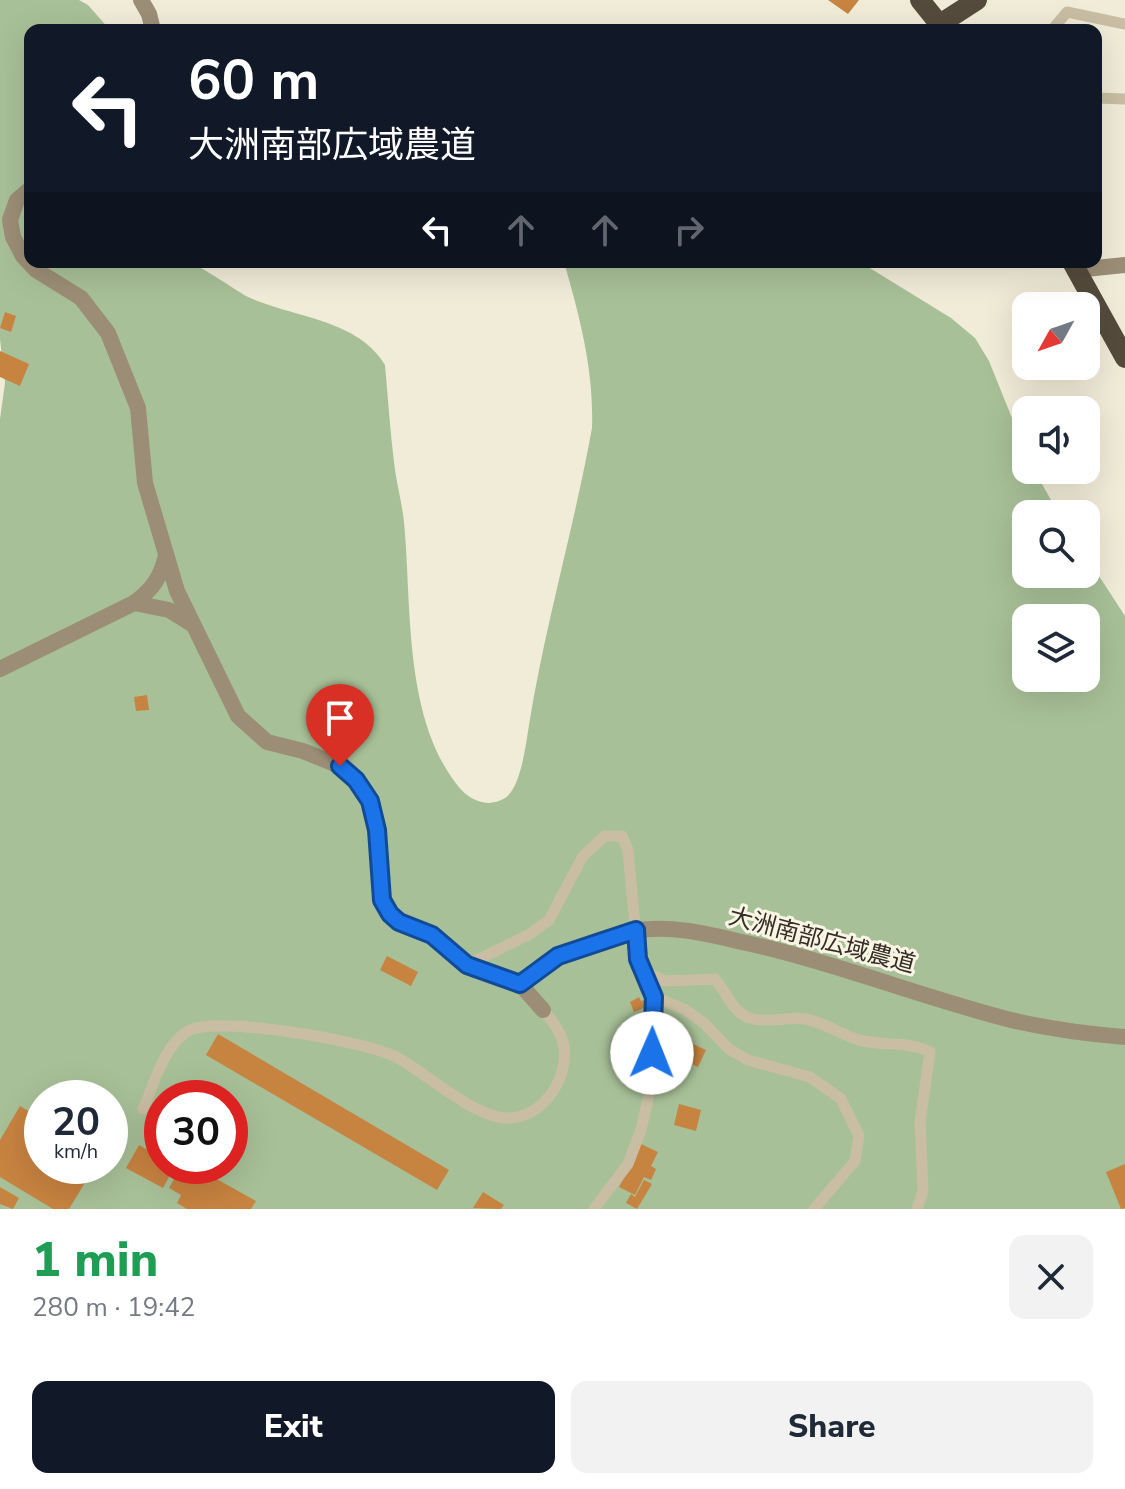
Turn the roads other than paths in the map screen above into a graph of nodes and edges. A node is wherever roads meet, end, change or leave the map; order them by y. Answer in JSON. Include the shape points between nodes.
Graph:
{"nodes":[{"id":1,"x":141,"y":0,"type":"edge"},
{"id":2,"x":920,"y":0,"type":"edge"},
{"id":3,"x":977,"y":0,"type":"edge"},
{"id":4,"x":152,"y":24,"type":"edge"},
{"id":5,"x":940,"y":24,"type":"edge"},
{"id":6,"x":946,"y":24,"type":"edge"},
{"id":7,"x":1057,"y":24,"type":"edge"},
{"id":8,"x":1125,"y":24,"type":"edge"},
{"id":9,"x":1102,"y":98,"type":"edge"},
{"id":10,"x":1125,"y":99,"type":"edge"},
{"id":11,"x":24,"y":194,"type":"edge"},
{"id":12,"x":24,"y":257,"type":"edge"},
{"id":13,"x":1102,"y":265,"type":"edge"},
{"id":14,"x":1125,"y":265,"type":"edge"},
{"id":15,"x":34,"y":268,"type":"edge"},
{"id":16,"x":1075,"y":268,"type":"edge"},
{"id":17,"x":1125,"y":358,"type":"edge"},
{"id":18,"x":167,"y":554,"type":"junction"},
{"id":19,"x":134,"y":603,"type":"junction"},
{"id":20,"x":190,"y":623,"type":"junction"},
{"id":21,"x":0,"y":669,"type":"edge"},
{"id":22,"x":636,"y":930,"type":"junction"},
{"id":23,"x":467,"y":965,"type":"junction"},
{"id":24,"x":647,"y":973,"type":"junction"},
{"id":25,"x":520,"y":984,"type":"junction"},
{"id":26,"x":654,"y":997,"type":"junction"},
{"id":27,"x":543,"y":1010,"type":"joint"},
{"id":28,"x":1125,"y":1037,"type":"edge"},
{"id":29,"x":143,"y":1109,"type":"dead end"},
{"id":30,"x":594,"y":1209,"type":"edge"},
{"id":31,"x":814,"y":1209,"type":"edge"},
{"id":32,"x":917,"y":1209,"type":"edge"}],
"edges":[{"from":1,"to":4,"type":"street"},
{"from":2,"to":5,"type":"highway"},
{"from":3,"to":6,"type":"highway"},
{"from":7,"to":8,"type":"street","via":[[1067,12]]},
{"from":9,"to":10,"type":"street"},
{"from":11,"to":12,"type":"street","via":[[10,220]]},
{"from":13,"to":14,"type":"street"},
{"from":15,"to":18,"type":"street","via":[[81,298],[108,333],[138,408],[145,483]]},
{"from":16,"to":17,"type":"highway"},
{"from":18,"to":19,"type":"street","via":[[161,576]]},
{"from":18,"to":20,"type":"street"},
{"from":19,"to":20,"type":"street","via":[[169,610]]},
{"from":19,"to":21,"type":"street"},
{"from":20,"to":23,"type":"street","via":[[249,729],[267,742],[340,766],[356,780],[370,801],[382,900],[390,914],[432,935]]},
{"from":22,"to":23,"type":"street","via":[[628,850],[622,836],[605,836],[583,856],[549,920]]},
{"from":22,"to":24,"type":"street","via":[[638,959]]},
{"from":22,"to":25,"type":"street","name":"大洲南部広域農道","via":[[558,956]]},
{"from":22,"to":28,"type":"street","name":"大洲南部広域農道","via":[[725,938],[791,952],[1011,1020]]},
{"from":23,"to":25,"type":"street"},
{"from":24,"to":26,"type":"street"},
{"from":24,"to":32,"type":"street","via":[[665,981],[715,979],[731,1007],[748,1019],[803,1018],[863,1041],[914,1044],[930,1052],[920,1122],[923,1191]]},
{"from":25,"to":27,"type":"street"},
{"from":26,"to":30,"type":"street","via":[[653,1077],[641,1130],[628,1164]]},
{"from":26,"to":31,"type":"street","via":[[684,1009],[748,1060],[810,1077],[841,1099],[859,1136],[855,1161]]},
{"from":27,"to":29,"type":"street","via":[[558,1028],[564,1065],[544,1103],[526,1116],[505,1118],[480,1109],[369,1046],[203,1025],[174,1044]]}]}
